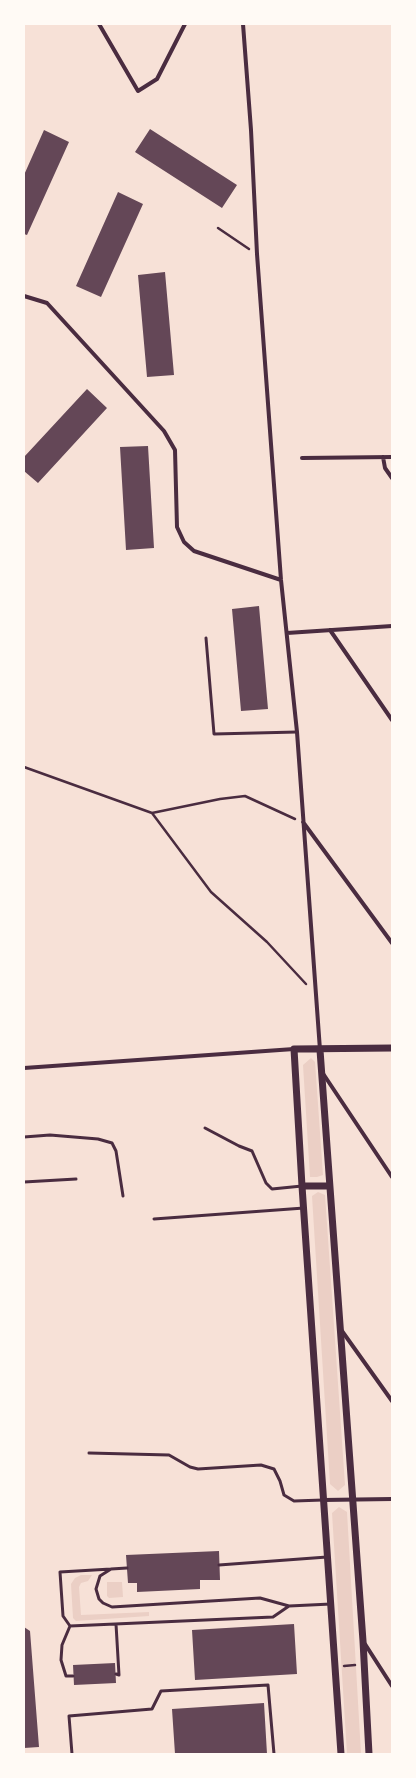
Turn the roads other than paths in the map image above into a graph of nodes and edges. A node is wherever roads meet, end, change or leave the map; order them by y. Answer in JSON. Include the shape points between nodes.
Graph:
{"nodes":[{"id":1,"x":99,"y":24,"type":"edge"},
{"id":2,"x":185,"y":24,"type":"edge"},
{"id":3,"x":243,"y":24,"type":"edge"},
{"id":4,"x":24,"y":296,"type":"edge"},
{"id":5,"x":383,"y":457,"type":"junction"},
{"id":6,"x":392,"y":457,"type":"edge"},
{"id":7,"x":302,"y":458,"type":"dead end"},
{"id":8,"x":392,"y":478,"type":"edge"},
{"id":9,"x":282,"y":580,"type":"junction"},
{"id":10,"x":392,"y":626,"type":"edge"},
{"id":11,"x":330,"y":630,"type":"junction"},
{"id":12,"x":287,"y":633,"type":"junction"},
{"id":13,"x":206,"y":638,"type":"dead end"},
{"id":14,"x":392,"y":720,"type":"edge"},
{"id":15,"x":297,"y":732,"type":"junction"},
{"id":16,"x":303,"y":822,"type":"junction"},
{"id":17,"x":392,"y":943,"type":"edge"},
{"id":18,"x":392,"y":1048,"type":"edge"},
{"id":19,"x":294,"y":1049,"type":"junction"},
{"id":20,"x":320,"y":1050,"type":"junction"},
{"id":21,"x":24,"y":1068,"type":"edge"},
{"id":22,"x":322,"y":1072,"type":"junction"},
{"id":23,"x":205,"y":1128,"type":"dead end"},
{"id":24,"x":24,"y":1137,"type":"edge"},
{"id":25,"x":392,"y":1177,"type":"edge"},
{"id":26,"x":76,"y":1179,"type":"dead end"},
{"id":27,"x":24,"y":1182,"type":"edge"},
{"id":28,"x":302,"y":1186,"type":"junction"},
{"id":29,"x":330,"y":1186,"type":"junction"},
{"id":30,"x":124,"y":1196,"type":"dead end"},
{"id":31,"x":304,"y":1208,"type":"junction"},
{"id":32,"x":154,"y":1219,"type":"dead end"},
{"id":33,"x":341,"y":1330,"type":"junction"},
{"id":34,"x":392,"y":1401,"type":"edge"},
{"id":35,"x":89,"y":1453,"type":"dead end"},
{"id":36,"x":392,"y":1499,"type":"edge"},
{"id":37,"x":324,"y":1500,"type":"junction"},
{"id":38,"x":353,"y":1500,"type":"junction"},
{"id":39,"x":327,"y":1557,"type":"junction"},
{"id":40,"x":219,"y":1565,"type":"dead end"},
{"id":41,"x":127,"y":1568,"type":"dead end"},
{"id":42,"x":111,"y":1569,"type":"junction"},
{"id":43,"x":331,"y":1604,"type":"junction"},
{"id":44,"x":289,"y":1606,"type":"junction"},
{"id":45,"x":116,"y":1624,"type":"junction"},
{"id":46,"x":70,"y":1626,"type":"junction"},
{"id":47,"x":363,"y":1641,"type":"junction"},
{"id":48,"x":116,"y":1674,"type":"dead end"},
{"id":49,"x":73,"y":1676,"type":"dead end"},
{"id":50,"x":392,"y":1686,"type":"edge"},
{"id":51,"x":72,"y":1754,"type":"edge"},
{"id":52,"x":274,"y":1754,"type":"edge"},
{"id":53,"x":341,"y":1754,"type":"edge"},
{"id":54,"x":369,"y":1754,"type":"edge"}],
"edges":[{"from":1,"to":2,"type":"street","via":[[138,91],[157,79]]},
{"from":3,"to":9,"type":"street","via":[[257,254]]},
{"from":4,"to":9,"type":"street","via":[[47,303],[164,431],[175,450],[177,527],[184,542],[194,551]]},
{"from":5,"to":6,"type":"street"},
{"from":5,"to":7,"type":"street"},
{"from":5,"to":8,"type":"street","via":[[385,468]]},
{"from":9,"to":12,"type":"street"},
{"from":10,"to":11,"type":"street"},
{"from":11,"to":12,"type":"street"},
{"from":11,"to":14,"type":"street"},
{"from":12,"to":15,"type":"street"},
{"from":13,"to":15,"type":"lane","via":[[214,734]]},
{"from":15,"to":16,"type":"street"},
{"from":16,"to":17,"type":"street"},
{"from":16,"to":20,"type":"street"},
{"from":18,"to":20,"type":"street"},
{"from":19,"to":20,"type":"street"},
{"from":19,"to":21,"type":"street"},
{"from":19,"to":28,"type":"street"},
{"from":20,"to":22,"type":"street"},
{"from":22,"to":25,"type":"street"},
{"from":22,"to":29,"type":"street"},
{"from":23,"to":28,"type":"lane","via":[[252,1151],[266,1183],[272,1189]]},
{"from":24,"to":30,"type":"lane","via":[[50,1135],[98,1139],[112,1143],[116,1150]]},
{"from":26,"to":27,"type":"lane"},
{"from":28,"to":29,"type":"street"},
{"from":28,"to":31,"type":"street"},
{"from":29,"to":33,"type":"street"},
{"from":31,"to":32,"type":"lane"},
{"from":31,"to":37,"type":"street"},
{"from":33,"to":34,"type":"street"},
{"from":33,"to":38,"type":"street"},
{"from":35,"to":37,"type":"lane","via":[[169,1455],[198,1469],[261,1464],[274,1469],[284,1495],[294,1501]]},
{"from":36,"to":38,"type":"street"},
{"from":37,"to":38,"type":"street"},
{"from":37,"to":39,"type":"street"},
{"from":38,"to":47,"type":"street"},
{"from":39,"to":40,"type":"lane"},
{"from":39,"to":43,"type":"street"},
{"from":41,"to":42,"type":"lane"},
{"from":42,"to":44,"type":"lane","via":[[100,1576],[96,1589],[99,1599],[112,1607],[260,1598]]},
{"from":42,"to":46,"type":"lane","via":[[60,1572],[63,1616]]},
{"from":43,"to":44,"type":"lane"},
{"from":43,"to":53,"type":"street"},
{"from":44,"to":45,"type":"lane","via":[[273,1617]]},
{"from":45,"to":46,"type":"lane"},
{"from":45,"to":48,"type":"lane","via":[[119,1675]]},
{"from":46,"to":49,"type":"lane","via":[[62,1645],[60,1660],[66,1676]]},
{"from":47,"to":50,"type":"street"},
{"from":47,"to":54,"type":"street"},
{"from":51,"to":52,"type":"lane","via":[[69,1716],[152,1709],[161,1691],[268,1685]]}]}
